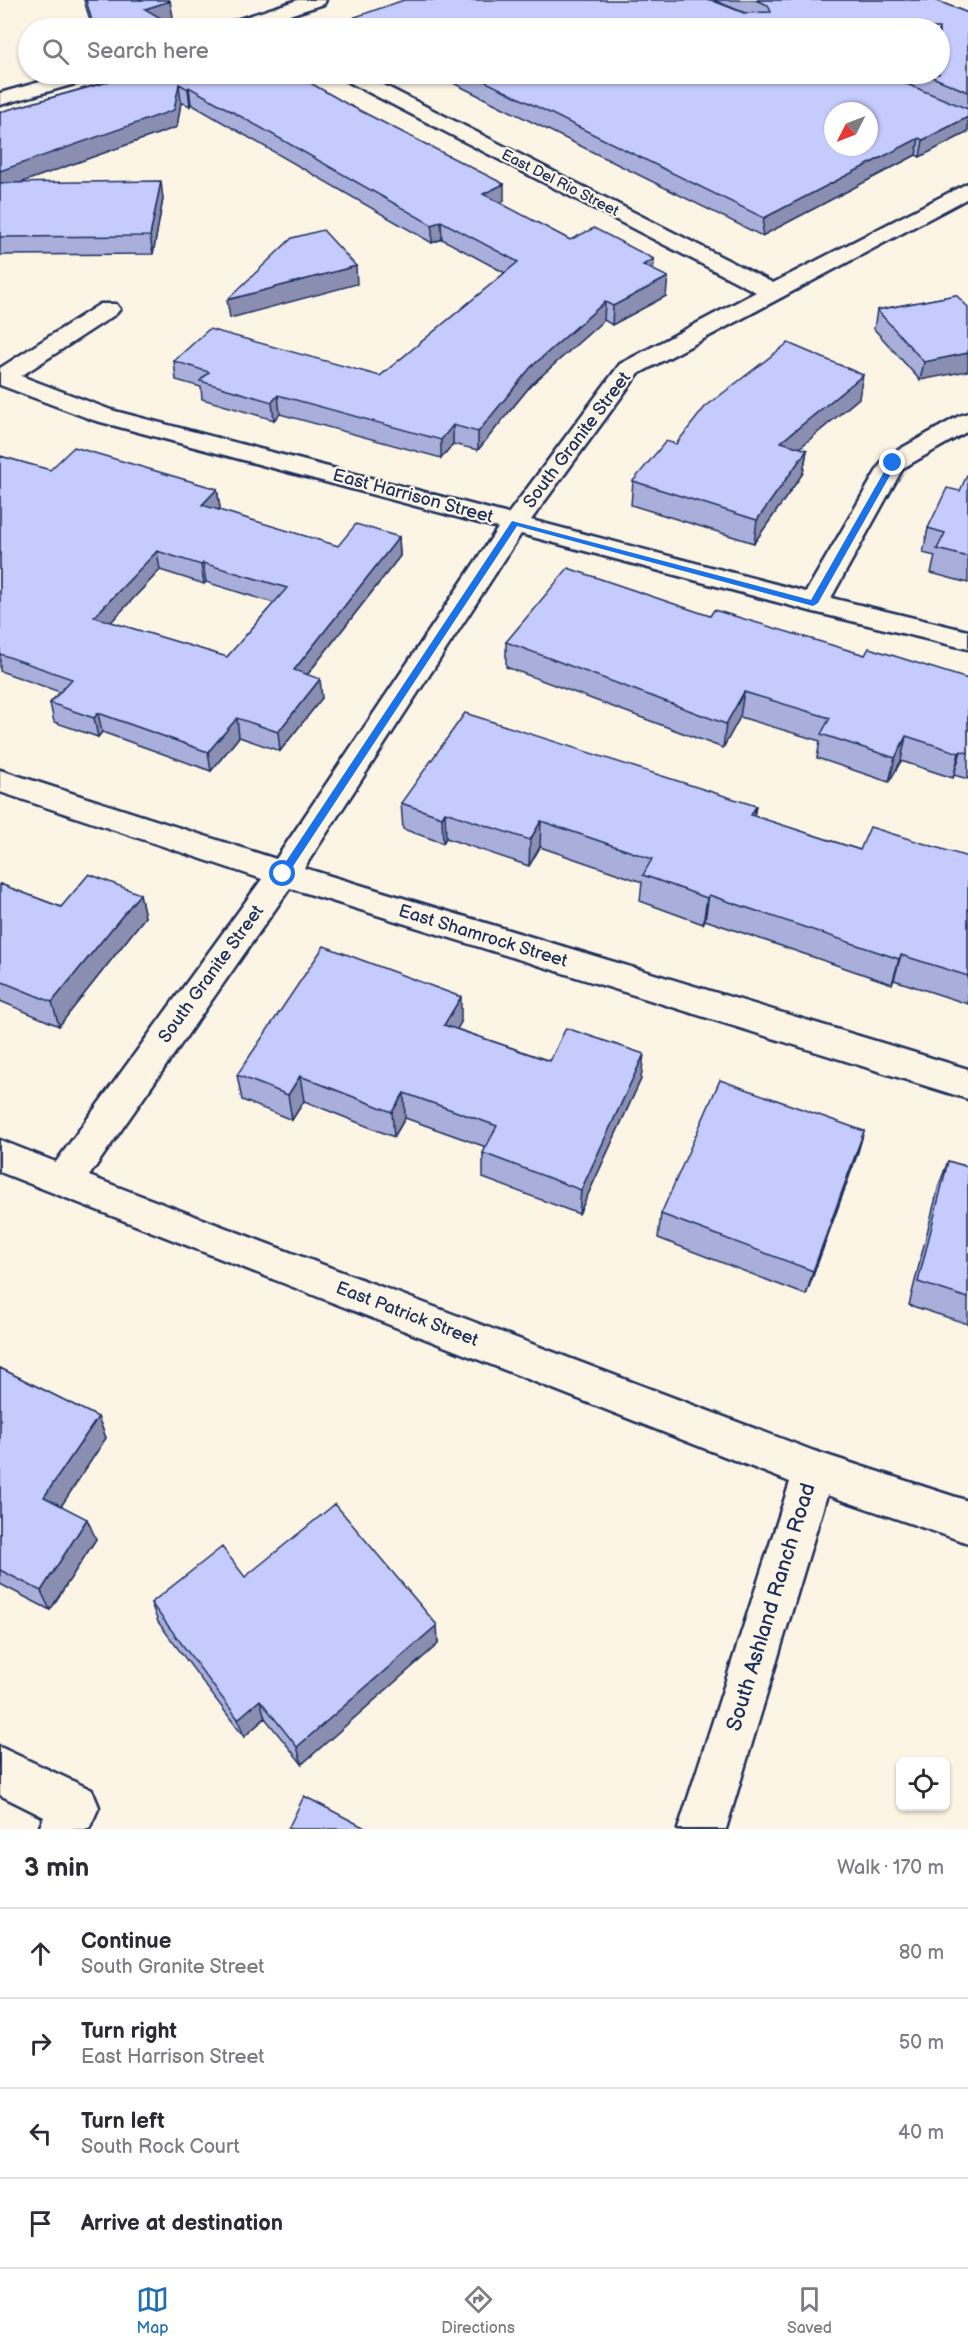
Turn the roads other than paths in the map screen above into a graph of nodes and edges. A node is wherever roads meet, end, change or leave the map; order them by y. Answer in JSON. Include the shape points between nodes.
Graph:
{"nodes":[{"id":1,"x":318,"y":0,"type":"edge"},
{"id":2,"x":271,"y":18,"type":"edge"},
{"id":3,"x":53,"y":84,"type":"edge"},
{"id":4,"x":367,"y":84,"type":"edge"},
{"id":5,"x":0,"y":99,"type":"edge"},
{"id":6,"x":968,"y":189,"type":"edge"},
{"id":7,"x":773,"y":292,"type":"junction"},
{"id":8,"x":108,"y":309,"type":"dead end"},
{"id":9,"x":1,"y":377,"type":"edge"},
{"id":10,"x":968,"y":421,"type":"edge"},
{"id":11,"x":515,"y":523,"type":"junction"},
{"id":12,"x":813,"y":603,"type":"junction"},
{"id":13,"x":968,"y":640,"type":"edge"},
{"id":14,"x":0,"y":781,"type":"edge"},
{"id":15,"x":283,"y":874,"type":"junction"},
{"id":16,"x":968,"y":1084,"type":"edge"},
{"id":17,"x":0,"y":1155,"type":"edge"},
{"id":18,"x":63,"y":1182,"type":"junction"},
{"id":19,"x":814,"y":1471,"type":"junction"},
{"id":20,"x":968,"y":1522,"type":"edge"},
{"id":21,"x":0,"y":1770,"type":"edge"},
{"id":22,"x":69,"y":1818,"type":"edge"},
{"id":23,"x":702,"y":1829,"type":"edge"}],
"edges":[{"from":1,"to":2,"type":"street"},
{"from":3,"to":5,"type":"street"},
{"from":4,"to":7,"type":"street","name":"East Del Rio Street"},
{"from":6,"to":7,"type":"street","name":"South Granite Street"},
{"from":7,"to":11,"type":"street","name":"South Granite Street","via":[[629,369]]},
{"from":8,"to":9,"type":"street"},
{"from":9,"to":11,"type":"street","name":"East Harrison Street","via":[[102,415]]},
{"from":10,"to":12,"type":"street","via":[[893,463]]},
{"from":11,"to":12,"type":"street","name":"East Harrison Street"},
{"from":11,"to":15,"type":"street","name":"South Granite Street"},
{"from":12,"to":13,"type":"street","name":"East Harrison Street"},
{"from":14,"to":15,"type":"street","name":"East Shamrock Street"},
{"from":15,"to":16,"type":"street","name":"East Shamrock Street"},
{"from":15,"to":18,"type":"street","name":"South Granite Street"},
{"from":17,"to":18,"type":"street","name":"East Patrick Street"},
{"from":18,"to":19,"type":"street","name":"East Patrick Street"},
{"from":19,"to":20,"type":"street","name":"South Ashland Ranch Road"},
{"from":19,"to":23,"type":"street","name":"South Ashland Ranch Road"},
{"from":21,"to":22,"type":"street"}]}
